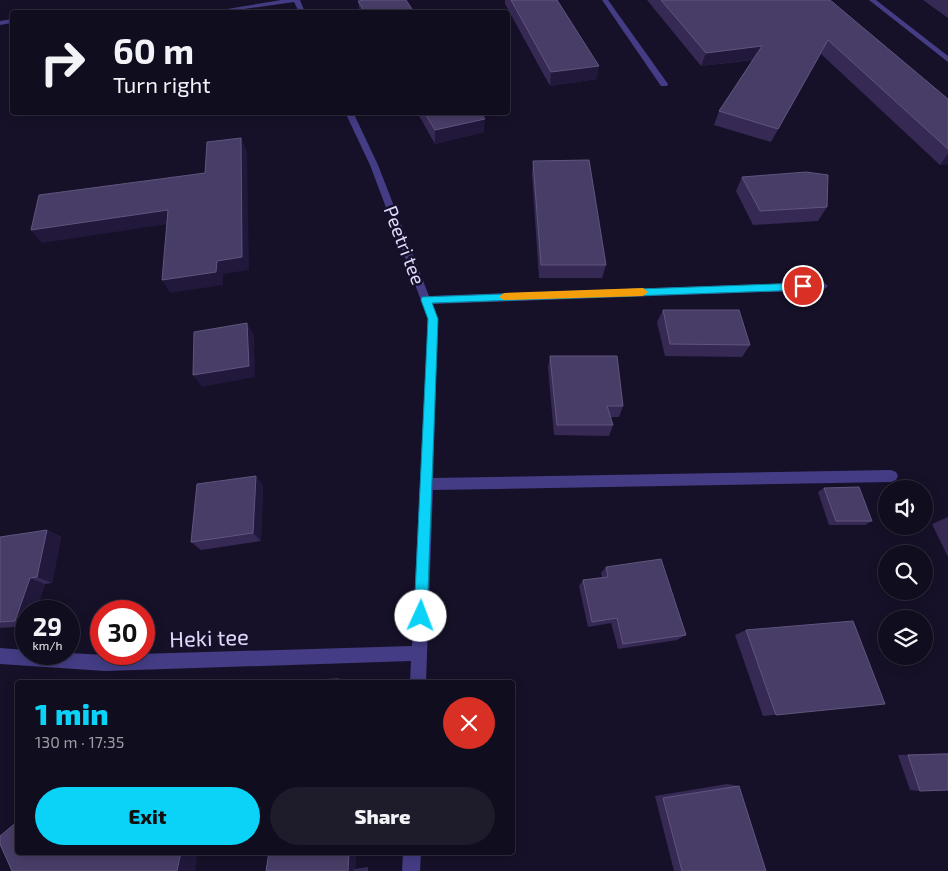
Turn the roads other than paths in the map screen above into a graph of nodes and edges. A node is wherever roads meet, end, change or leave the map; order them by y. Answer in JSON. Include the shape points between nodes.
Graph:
{"nodes":[{"id":1,"x":296,"y":0,"type":"edge"},
{"id":2,"x":605,"y":0,"type":"edge"},
{"id":3,"x":872,"y":0,"type":"edge"},
{"id":4,"x":226,"y":10,"type":"edge"},
{"id":5,"x":948,"y":60,"type":"edge"},
{"id":6,"x":664,"y":84,"type":"dead end"},
{"id":7,"x":350,"y":115,"type":"edge"},
{"id":8,"x":823,"y":286,"type":"dead end"},
{"id":9,"x":426,"y":300,"type":"junction"},
{"id":10,"x":891,"y":476,"type":"dead end"},
{"id":11,"x":426,"y":484,"type":"junction"},
{"id":12,"x":419,"y":653,"type":"junction"},
{"id":13,"x":0,"y":656,"type":"edge"},
{"id":14,"x":418,"y":680,"type":"edge"},
{"id":15,"x":412,"y":855,"type":"edge"},
{"id":16,"x":411,"y":871,"type":"edge"}],
"edges":[{"from":1,"to":4,"type":"street"},
{"from":2,"to":6,"type":"street"},
{"from":3,"to":5,"type":"street"},
{"from":7,"to":9,"type":"street","name":"Peetri tee","via":[[374,165]]},
{"from":8,"to":9,"type":"street"},
{"from":9,"to":11,"type":"street","name":"Peetri tee","via":[[433,319]]},
{"from":10,"to":11,"type":"street"},
{"from":11,"to":12,"type":"street","name":"Peetri tee"},
{"from":12,"to":13,"type":"street","name":"Heki tee","via":[[104,663]]},
{"from":12,"to":14,"type":"street","name":"Peetri tee"},
{"from":15,"to":16,"type":"street"}]}
